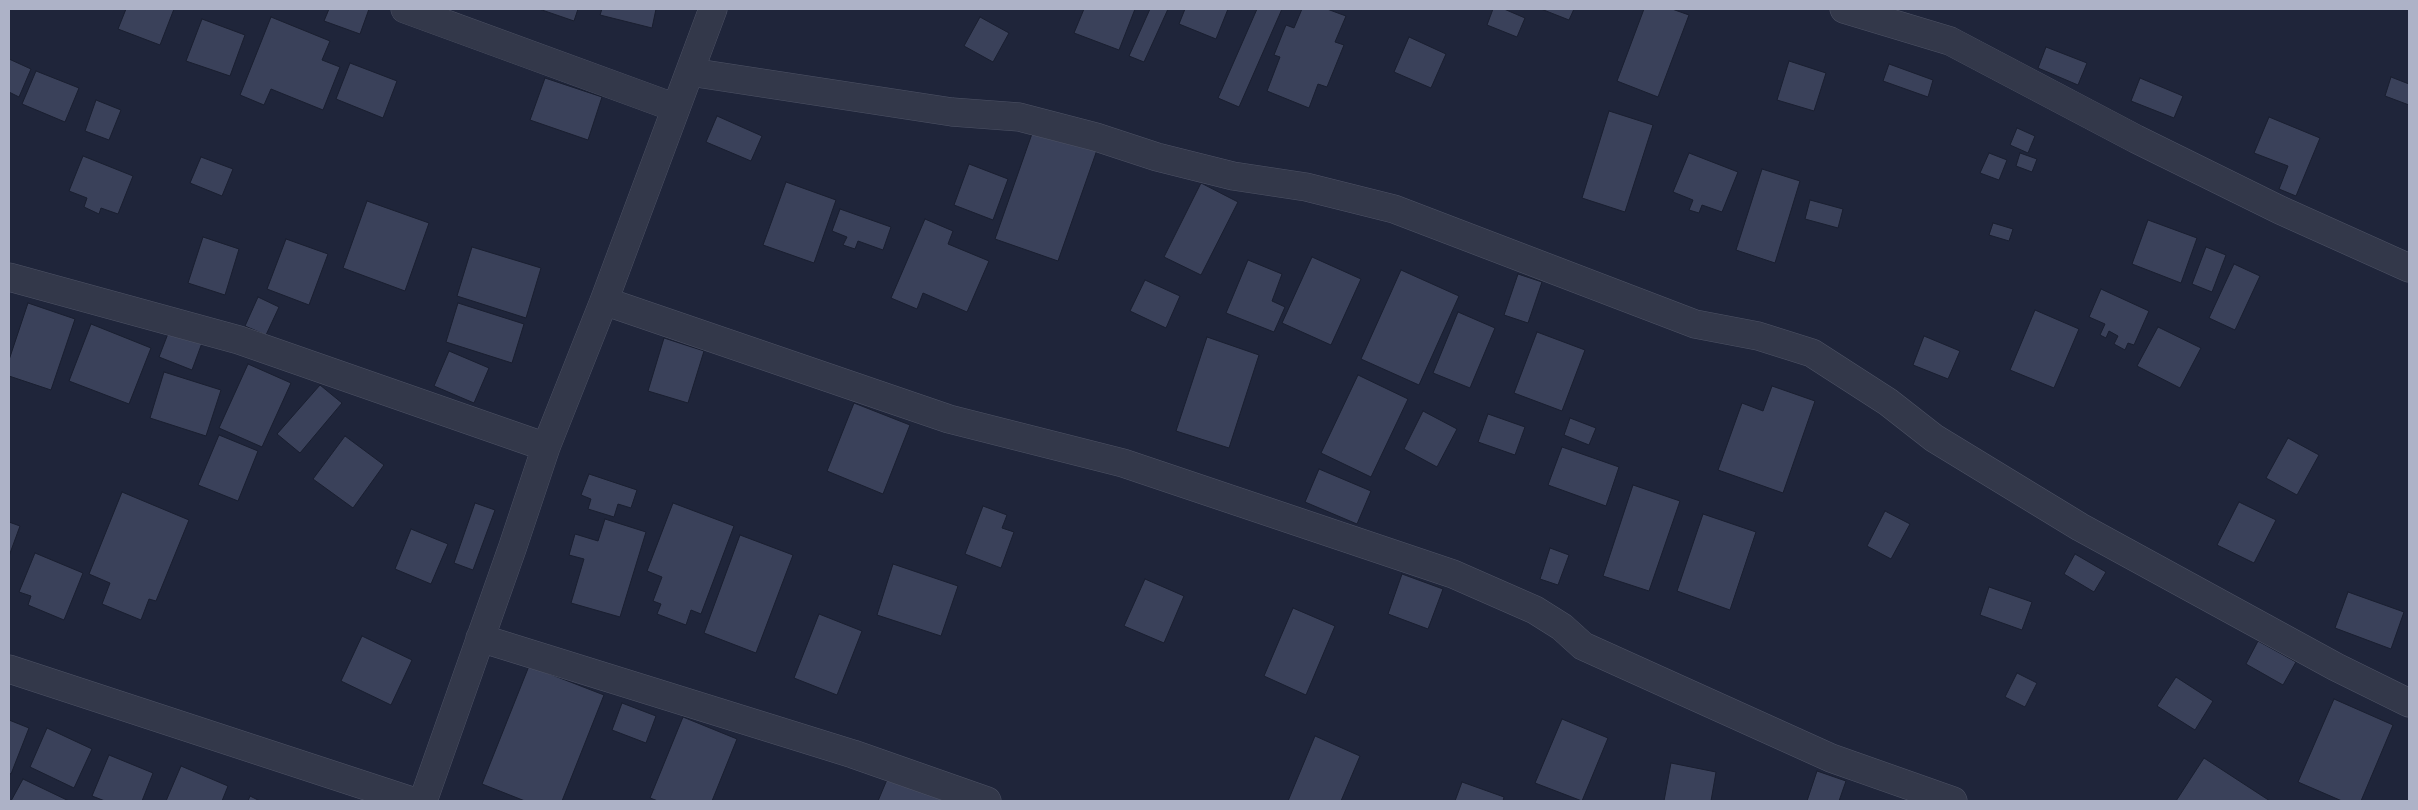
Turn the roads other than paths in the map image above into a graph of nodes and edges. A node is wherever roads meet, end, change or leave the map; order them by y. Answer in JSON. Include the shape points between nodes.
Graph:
{"nodes":[{"id":1,"x":405,"y":9,"type":"edge"},
{"id":2,"x":713,"y":9,"type":"edge"},
{"id":3,"x":1844,"y":9,"type":"edge"},
{"id":4,"x":690,"y":72,"type":"junction"},
{"id":5,"x":676,"y":108,"type":"junction"},
{"id":6,"x":2409,"y":268,"type":"edge"},
{"id":7,"x":9,"y":277,"type":"edge"},
{"id":8,"x":604,"y":301,"type":"junction"},
{"id":9,"x":546,"y":447,"type":"junction"},
{"id":10,"x":480,"y":638,"type":"junction"},
{"id":11,"x":9,"y":670,"type":"edge"},
{"id":12,"x":2409,"y":703,"type":"edge"},
{"id":13,"x":412,"y":801,"type":"edge"},
{"id":14,"x":423,"y":801,"type":"edge"},
{"id":15,"x":987,"y":801,"type":"edge"},
{"id":16,"x":1953,"y":801,"type":"edge"}],
"edges":[{"from":1,"to":5,"type":"street"},
{"from":2,"to":4,"type":"street"},
{"from":3,"to":6,"type":"street","via":[[1950,41],[2136,139],[2280,210]]},
{"from":4,"to":5,"type":"street"},
{"from":4,"to":12,"type":"street","via":[[952,112],[1019,117],[1232,176],[1306,187],[1394,209],[1695,324],[1758,336],[1812,352],[1888,402],[1934,438],[2080,527],[2336,668]]},
{"from":5,"to":8,"type":"street"},
{"from":7,"to":9,"type":"street","via":[[239,340]]},
{"from":8,"to":9,"type":"street"},
{"from":8,"to":16,"type":"street","via":[[949,419],[1123,463],[1453,574],[1535,610],[1583,646],[1831,758]]},
{"from":9,"to":10,"type":"street"},
{"from":10,"to":14,"type":"street"},
{"from":10,"to":15,"type":"street","via":[[825,746]]},
{"from":11,"to":13,"type":"street"}]}
